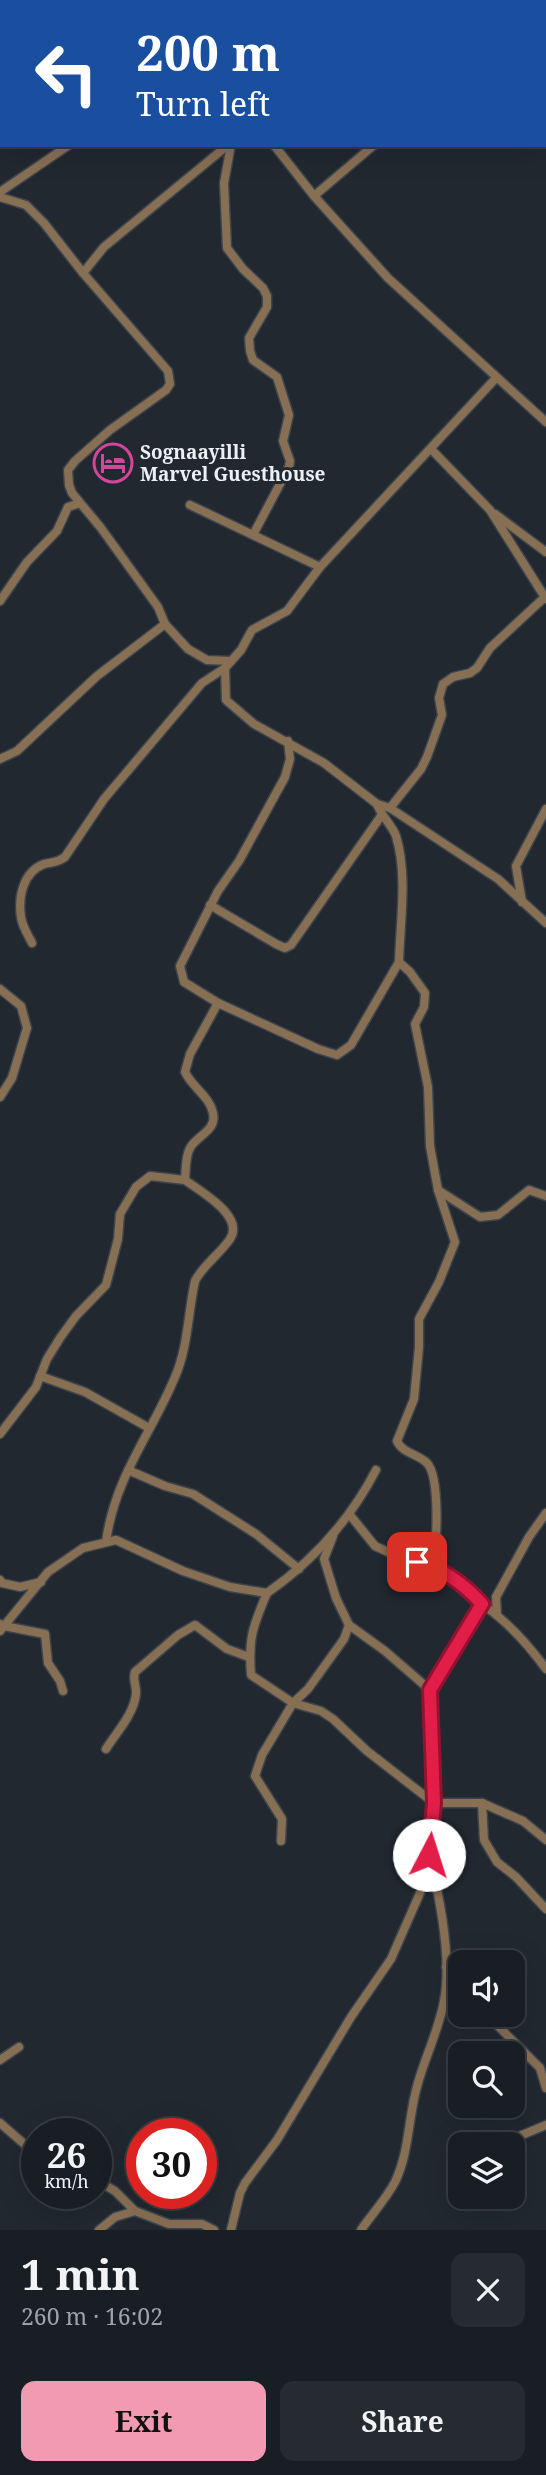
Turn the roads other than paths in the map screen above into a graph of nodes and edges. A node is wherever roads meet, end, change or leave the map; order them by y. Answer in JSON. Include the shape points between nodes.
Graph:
{"nodes":[{"id":1,"x":66,"y":147,"type":"edge"},
{"id":2,"x":228,"y":147,"type":"edge"},
{"id":3,"x":230,"y":147,"type":"edge"},
{"id":4,"x":276,"y":147,"type":"edge"},
{"id":5,"x":372,"y":147,"type":"edge"},
{"id":6,"x":0,"y":192,"type":"edge"},
{"id":7,"x":314,"y":196,"type":"junction"},
{"id":8,"x":0,"y":197,"type":"edge"},
{"id":9,"x":83,"y":273,"type":"junction"},
{"id":10,"x":496,"y":378,"type":"junction"},
{"id":11,"x":546,"y":422,"type":"edge"},
{"id":12,"x":431,"y":449,"type":"junction"},
{"id":13,"x":80,"y":503,"type":"junction"},
{"id":14,"x":190,"y":505,"type":"dead end"},
{"id":15,"x":490,"y":510,"type":"junction"},
{"id":16,"x":254,"y":533,"type":"junction"},
{"id":17,"x":546,"y":552,"type":"edge"},
{"id":18,"x":320,"y":567,"type":"junction"},
{"id":19,"x":545,"y":598,"type":"edge"},
{"id":20,"x":0,"y":601,"type":"edge"},
{"id":21,"x":165,"y":624,"type":"junction"},
{"id":22,"x":228,"y":665,"type":"junction"},
{"id":23,"x":288,"y":741,"type":"junction"},
{"id":24,"x":0,"y":760,"type":"edge"},
{"id":25,"x":377,"y":804,"type":"junction"},
{"id":26,"x":390,"y":808,"type":"junction"},
{"id":27,"x":546,"y":809,"type":"edge"},
{"id":28,"x":381,"y":817,"type":"junction"},
{"id":29,"x":522,"y":902,"type":"junction"},
{"id":30,"x":210,"y":905,"type":"junction"},
{"id":31,"x":546,"y":923,"type":"edge"},
{"id":32,"x":32,"y":943,"type":"dead end"},
{"id":33,"x":398,"y":962,"type":"junction"},
{"id":34,"x":0,"y":989,"type":"edge"},
{"id":35,"x":218,"y":1003,"type":"junction"},
{"id":36,"x":0,"y":1097,"type":"edge"},
{"id":37,"x":185,"y":1180,"type":"junction"},
{"id":38,"x":438,"y":1189,"type":"junction"},
{"id":39,"x":546,"y":1196,"type":"edge"},
{"id":40,"x":40,"y":1376,"type":"junction"},
{"id":41,"x":149,"y":1428,"type":"junction"},
{"id":42,"x":0,"y":1434,"type":"edge"},
{"id":43,"x":128,"y":1470,"type":"junction"},
{"id":44,"x":376,"y":1470,"type":"dead end"},
{"id":45,"x":546,"y":1513,"type":"edge"},
{"id":46,"x":350,"y":1515,"type":"dead end"},
{"id":47,"x":333,"y":1536,"type":"junction"},
{"id":48,"x":106,"y":1542,"type":"junction"},
{"id":49,"x":434,"y":1566,"type":"junction"},
{"id":50,"x":299,"y":1569,"type":"junction"},
{"id":51,"x":0,"y":1580,"type":"edge"},
{"id":52,"x":41,"y":1582,"type":"junction"},
{"id":53,"x":267,"y":1593,"type":"junction"},
{"id":54,"x":482,"y":1604,"type":"junction"},
{"id":55,"x":497,"y":1615,"type":"junction"},
{"id":56,"x":349,"y":1625,"type":"junction"},
{"id":57,"x":1,"y":1627,"type":"edge"},
{"id":58,"x":249,"y":1657,"type":"junction"},
{"id":59,"x":546,"y":1669,"type":"edge"},
{"id":60,"x":430,"y":1690,"type":"junction"},
{"id":61,"x":63,"y":1691,"type":"dead end"},
{"id":62,"x":293,"y":1703,"type":"junction"},
{"id":63,"x":106,"y":1749,"type":"dead end"},
{"id":64,"x":434,"y":1803,"type":"junction"},
{"id":65,"x":482,"y":1803,"type":"junction"},
{"id":66,"x":546,"y":1840,"type":"edge"},
{"id":67,"x":281,"y":1841,"type":"dead end"},
{"id":68,"x":429,"y":1855,"type":"junction"},
{"id":69,"x":546,"y":1909,"type":"edge"},
{"id":70,"x":446,"y":1968,"type":"junction"},
{"id":71,"x":448,"y":1970,"type":"edge"},
{"id":72,"x":499,"y":2027,"type":"edge"},
{"id":73,"x":19,"y":2047,"type":"dead end"},
{"id":74,"x":0,"y":2060,"type":"edge"},
{"id":75,"x":546,"y":2088,"type":"edge"},
{"id":76,"x":0,"y":2123,"type":"edge"},
{"id":77,"x":546,"y":2125,"type":"edge"},
{"id":78,"x":525,"y":2134,"type":"edge"},
{"id":79,"x":21,"y":2141,"type":"edge"},
{"id":80,"x":112,"y":2189,"type":"edge"},
{"id":81,"x":135,"y":2211,"type":"junction"},
{"id":82,"x":99,"y":2230,"type":"edge"},
{"id":83,"x":214,"y":2230,"type":"edge"},
{"id":84,"x":231,"y":2230,"type":"edge"},
{"id":85,"x":361,"y":2230,"type":"edge"}],
"edges":[{"from":1,"to":6,"type":"street"},
{"from":2,"to":9,"type":"street","via":[[104,247]]},
{"from":3,"to":16,"type":"street","via":[[224,183],[227,248],[267,296],[267,307],[249,338],[250,351],[253,360],[277,377],[289,415],[283,440],[289,467]]},
{"from":4,"to":7,"type":"street"},
{"from":5,"to":7,"type":"street"},
{"from":7,"to":10,"type":"street","via":[[388,278]]},
{"from":8,"to":9,"type":"street","via":[[26,205]]},
{"from":9,"to":13,"type":"street","via":[[171,379],[166,390],[110,430],[68,470],[69,485]]},
{"from":10,"to":11,"type":"street"},
{"from":10,"to":12,"type":"street"},
{"from":12,"to":15,"type":"street"},
{"from":12,"to":18,"type":"street"},
{"from":13,"to":20,"type":"street","via":[[68,507],[57,531],[27,562]]},
{"from":13,"to":21,"type":"street","via":[[158,607]]},
{"from":14,"to":16,"type":"street"},
{"from":15,"to":17,"type":"street"},
{"from":15,"to":19,"type":"street"},
{"from":16,"to":18,"type":"street"},
{"from":18,"to":22,"type":"street","via":[[286,611],[252,630]]},
{"from":19,"to":26,"type":"street","via":[[490,648],[477,668],[443,684],[439,698],[442,715],[428,757]]},
{"from":21,"to":22,"type":"street","via":[[188,649],[206,660]]},
{"from":21,"to":24,"type":"street","via":[[97,676],[17,751]]},
{"from":22,"to":23,"type":"street","via":[[226,700],[254,724]]},
{"from":22,"to":32,"type":"street","via":[[202,682],[104,799],[65,857],[30,873],[22,887],[21,918]]},
{"from":23,"to":25,"type":"street"},
{"from":23,"to":30,"type":"street","via":[[285,777]]},
{"from":25,"to":26,"type":"street"},
{"from":25,"to":28,"type":"street"},
{"from":26,"to":29,"type":"street","via":[[498,879]]},
{"from":27,"to":29,"type":"street","via":[[516,866]]},
{"from":28,"to":30,"type":"street","via":[[291,945],[276,944]]},
{"from":28,"to":33,"type":"street","via":[[395,833],[400,854]]},
{"from":29,"to":31,"type":"street"},
{"from":30,"to":35,"type":"street","via":[[180,966],[180,975],[190,987]]},
{"from":33,"to":35,"type":"street","via":[[351,1045],[337,1055]]},
{"from":33,"to":38,"type":"street","via":[[425,993],[415,1024],[428,1087],[430,1146]]},
{"from":34,"to":36,"type":"street","via":[[21,1006],[27,1028],[12,1078]]},
{"from":35,"to":37,"type":"street","via":[[185,1072],[214,1114],[209,1130],[191,1146]]},
{"from":37,"to":40,"type":"street","via":[[150,1176],[135,1188],[120,1214],[106,1285],[60,1338]]},
{"from":37,"to":41,"type":"street","via":[[232,1217],[234,1227],[231,1238],[195,1281],[176,1377]]},
{"from":38,"to":39,"type":"street","via":[[480,1217],[498,1215],[529,1190]]},
{"from":38,"to":49,"type":"street","via":[[455,1242],[419,1319],[414,1399],[397,1441],[400,1448],[428,1464],[433,1476]]},
{"from":40,"to":41,"type":"street","via":[[85,1392]]},
{"from":40,"to":42,"type":"street"},
{"from":41,"to":43,"type":"street"},
{"from":43,"to":48,"type":"street","via":[[112,1507]]},
{"from":43,"to":50,"type":"street","via":[[193,1493]]},
{"from":44,"to":47,"type":"street"},
{"from":45,"to":55,"type":"street","via":[[496,1597]]},
{"from":46,"to":49,"type":"street","via":[[375,1546]]},
{"from":47,"to":50,"type":"street"},
{"from":47,"to":56,"type":"street","via":[[324,1559]]},
{"from":48,"to":52,"type":"street","via":[[83,1548]]},
{"from":48,"to":53,"type":"street","via":[[116,1540],[230,1587]]},
{"from":49,"to":54,"type":"street","via":[[466,1586]]},
{"from":50,"to":53,"type":"street"},
{"from":51,"to":52,"type":"street","via":[[20,1587]]},
{"from":52,"to":57,"type":"street"},
{"from":53,"to":58,"type":"street","via":[[251,1630]]},
{"from":54,"to":55,"type":"street"},
{"from":54,"to":60,"type":"street"},
{"from":55,"to":59,"type":"street"},
{"from":56,"to":60,"type":"street"},
{"from":56,"to":62,"type":"street","via":[[344,1639]]},
{"from":57,"to":61,"type":"street","via":[[45,1634],[48,1663]]},
{"from":58,"to":62,"type":"street","via":[[251,1675]]},
{"from":58,"to":63,"type":"street","via":[[228,1649],[195,1625],[178,1635],[135,1672],[132,1707]]},
{"from":60,"to":64,"type":"street"},
{"from":62,"to":64,"type":"street","via":[[327,1715]]},
{"from":62,"to":67,"type":"street","via":[[255,1776],[282,1819]]},
{"from":64,"to":65,"type":"street"},
{"from":64,"to":68,"type":"street"},
{"from":65,"to":66,"type":"street","via":[[523,1821]]},
{"from":65,"to":69,"type":"street","via":[[484,1840],[497,1862]]},
{"from":68,"to":70,"type":"street","via":[[438,1889]]},
{"from":68,"to":84,"type":"street","via":[[420,1893],[397,1948],[277,2140],[245,2183]]},
{"from":70,"to":71,"type":"street"},
{"from":70,"to":85,"type":"street","via":[[440,2020],[417,2084],[398,2174]]},
{"from":72,"to":75,"type":"street","via":[[540,2068]]},
{"from":73,"to":74,"type":"street"},
{"from":76,"to":79,"type":"street"},
{"from":77,"to":78,"type":"street"},
{"from":80,"to":81,"type":"street"},
{"from":81,"to":82,"type":"street","via":[[115,2217]]},
{"from":81,"to":83,"type":"street","via":[[169,2224],[202,2224]]}]}
